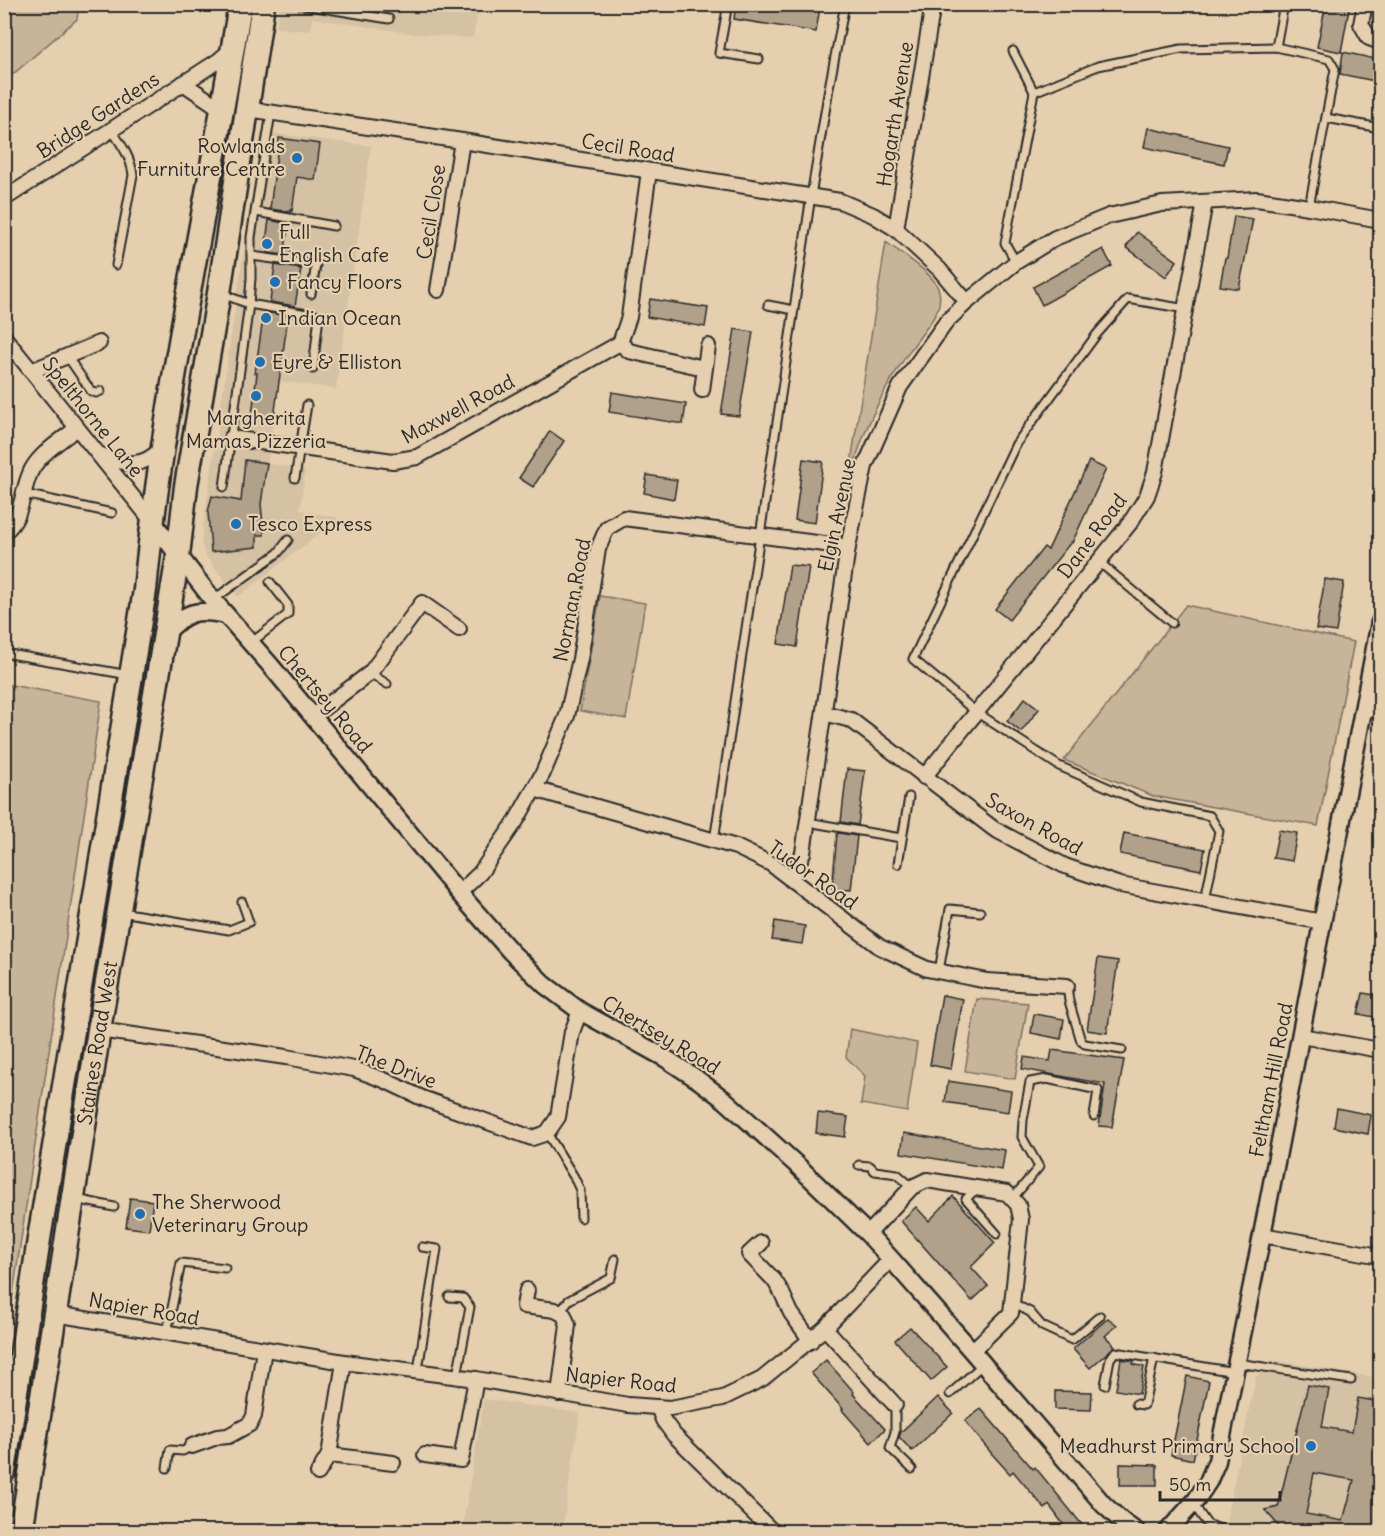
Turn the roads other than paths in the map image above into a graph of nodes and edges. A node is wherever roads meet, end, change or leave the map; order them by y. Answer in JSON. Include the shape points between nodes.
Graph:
{"nodes":[{"id":1,"x":240,"y":4,"type":"edge"},
{"id":2,"x":263,"y":4,"type":"edge"},
{"id":3,"x":298,"y":4,"type":"edge"},
{"id":4,"x":728,"y":4,"type":"edge"},
{"id":5,"x":845,"y":4,"type":"edge"},
{"id":6,"x":933,"y":4,"type":"edge"},
{"id":7,"x":1284,"y":4,"type":"edge"},
{"id":8,"x":1365,"y":4,"type":"edge"},
{"id":9,"x":389,"y":19,"type":"dead end"},
{"id":10,"x":1380,"y":42,"type":"edge"},
{"id":11,"x":234,"y":47,"type":"junction"},
{"id":12,"x":1276,"y":47,"type":"junction"},
{"id":13,"x":1013,"y":51,"type":"dead end"},
{"id":14,"x":759,"y":59,"type":"dead end"},
{"id":15,"x":183,"y":83,"type":"junction"},
{"id":16,"x":1034,"y":92,"type":"junction"},
{"id":17,"x":247,"y":109,"type":"junction"},
{"id":18,"x":271,"y":113,"type":"junction"},
{"id":19,"x":221,"y":116,"type":"junction"},
{"id":20,"x":1326,"y":118,"type":"junction"},
{"id":21,"x":1380,"y":128,"type":"edge"},
{"id":22,"x":111,"y":129,"type":"junction"},
{"id":23,"x":462,"y":141,"type":"junction"},
{"id":24,"x":649,"y":171,"type":"junction"},
{"id":25,"x":811,"y":196,"type":"junction"},
{"id":26,"x":4,"y":199,"type":"edge"},
{"id":27,"x":1205,"y":202,"type":"junction"},
{"id":28,"x":1309,"y":207,"type":"junction"},
{"id":29,"x":256,"y":212,"type":"junction"},
{"id":30,"x":1380,"y":220,"type":"edge"},
{"id":31,"x":334,"y":226,"type":"dead end"},
{"id":32,"x":896,"y":229,"type":"junction"},
{"id":33,"x":252,"y":255,"type":"junction"},
{"id":34,"x":1016,"y":262,"type":"junction"},
{"id":35,"x":116,"y":265,"type":"dead end"},
{"id":36,"x":438,"y":290,"type":"dead end"},
{"id":37,"x":219,"y":293,"type":"junction"},
{"id":38,"x":311,"y":294,"type":"dead end"},
{"id":39,"x":967,"y":302,"type":"junction"},
{"id":40,"x":249,"y":304,"type":"junction"},
{"id":41,"x":768,"y":305,"type":"dead end"},
{"id":42,"x":1186,"y":309,"type":"junction"},
{"id":43,"x":794,"y":310,"type":"junction"},
{"id":44,"x":4,"y":337,"type":"edge"},
{"id":45,"x":99,"y":343,"type":"dead end"},
{"id":46,"x":620,"y":343,"type":"junction"},
{"id":47,"x":708,"y":346,"type":"dead end"},
{"id":48,"x":67,"y":356,"type":"junction"},
{"id":49,"x":704,"y":368,"type":"junction"},
{"id":50,"x":313,"y":369,"type":"dead end"},
{"id":51,"x":31,"y":371,"type":"junction"},
{"id":52,"x":702,"y":390,"type":"dead end"},
{"id":53,"x":101,"y":391,"type":"dead end"},
{"id":54,"x":307,"y":405,"type":"dead end"},
{"id":55,"x":77,"y":428,"type":"junction"},
{"id":56,"x":231,"y":438,"type":"junction"},
{"id":57,"x":162,"y":447,"type":"junction"},
{"id":58,"x":300,"y":448,"type":"junction"},
{"id":59,"x":99,"y":454,"type":"junction"},
{"id":60,"x":295,"y":478,"type":"dead end"},
{"id":61,"x":186,"y":486,"type":"junction"},
{"id":62,"x":224,"y":487,"type":"dead end"},
{"id":63,"x":23,"y":494,"type":"junction"},
{"id":64,"x":112,"y":513,"type":"dead end"},
{"id":65,"x":152,"y":521,"type":"junction"},
{"id":66,"x":4,"y":532,"type":"edge"},
{"id":67,"x":760,"y":536,"type":"junction"},
{"id":68,"x":288,"y":540,"type":"dead end"},
{"id":69,"x":848,"y":547,"type":"junction"},
{"id":70,"x":178,"y":556,"type":"junction"},
{"id":71,"x":1098,"y":562,"type":"junction"},
{"id":72,"x":270,"y":582,"type":"dead end"},
{"id":73,"x":145,"y":590,"type":"junction"},
{"id":74,"x":213,"y":600,"type":"junction"},
{"id":75,"x":225,"y":615,"type":"junction"},
{"id":76,"x":1380,"y":622,"type":"edge"},
{"id":77,"x":1172,"y":623,"type":"dead end"},
{"id":78,"x":459,"y":629,"type":"dead end"},
{"id":79,"x":165,"y":634,"type":"junction"},
{"id":80,"x":250,"y":643,"type":"junction"},
{"id":81,"x":4,"y":653,"type":"edge"},
{"id":82,"x":369,"y":673,"type":"junction"},
{"id":83,"x":132,"y":675,"type":"junction"},
{"id":84,"x":387,"y":684,"type":"dead end"},
{"id":85,"x":1363,"y":711,"type":"junction"},
{"id":86,"x":976,"y":712,"type":"junction"},
{"id":87,"x":824,"y":713,"type":"junction"},
{"id":88,"x":1380,"y":715,"type":"edge"},
{"id":89,"x":313,"y":716,"type":"junction"},
{"id":90,"x":924,"y":777,"type":"junction"},
{"id":91,"x":534,"y":789,"type":"junction"},
{"id":92,"x":909,"y":797,"type":"dead end"},
{"id":93,"x":807,"y":822,"type":"junction"},
{"id":94,"x":901,"y":838,"type":"junction"},
{"id":95,"x":714,"y":841,"type":"junction"},
{"id":96,"x":898,"y":864,"type":"dead end"},
{"id":97,"x":791,"y":880,"type":"junction"},
{"id":98,"x":459,"y":893,"type":"junction"},
{"id":99,"x":1205,"y":900,"type":"junction"},
{"id":100,"x":242,"y":902,"type":"dead end"},
{"id":101,"x":119,"y":912,"type":"junction"},
{"id":102,"x":980,"y":912,"type":"dead end"},
{"id":103,"x":1323,"y":922,"type":"junction"},
{"id":104,"x":939,"y":971,"type":"junction"},
{"id":105,"x":1067,"y":986,"type":"joint"},
{"id":106,"x":580,"y":1011,"type":"junction"},
{"id":107,"x":99,"y":1030,"type":"junction"},
{"id":108,"x":1301,"y":1036,"type":"junction"},
{"id":109,"x":1122,"y":1050,"type":"dead end"},
{"id":110,"x":1380,"y":1050,"type":"edge"},
{"id":111,"x":1094,"y":1116,"type":"dead end"},
{"id":112,"x":547,"y":1133,"type":"junction"},
{"id":113,"x":859,"y":1165,"type":"dead end"},
{"id":114,"x":912,"y":1187,"type":"junction"},
{"id":115,"x":977,"y":1188,"type":"junction"},
{"id":116,"x":1011,"y":1198,"type":"junction"},
{"id":117,"x":72,"y":1199,"type":"junction"},
{"id":118,"x":114,"y":1207,"type":"dead end"},
{"id":119,"x":581,"y":1218,"type":"dead end"},
{"id":120,"x":868,"y":1234,"type":"junction"},
{"id":121,"x":997,"y":1234,"type":"dead end"},
{"id":122,"x":1262,"y":1235,"type":"junction"},
{"id":123,"x":761,"y":1243,"type":"dead end"},
{"id":124,"x":422,"y":1247,"type":"dead end"},
{"id":125,"x":1380,"y":1256,"type":"edge"},
{"id":126,"x":615,"y":1259,"type":"dead end"},
{"id":127,"x":891,"y":1259,"type":"junction"},
{"id":128,"x":225,"y":1268,"type":"dead end"},
{"id":129,"x":527,"y":1290,"type":"dead end"},
{"id":130,"x":449,"y":1297,"type":"dead end"},
{"id":131,"x":1012,"y":1305,"type":"junction"},
{"id":132,"x":560,"y":1312,"type":"junction"},
{"id":133,"x":55,"y":1314,"type":"junction"},
{"id":134,"x":1100,"y":1316,"type":"dead end"},
{"id":135,"x":825,"y":1328,"type":"junction"},
{"id":136,"x":167,"y":1333,"type":"junction"},
{"id":137,"x":811,"y":1341,"type":"junction"},
{"id":138,"x":264,"y":1349,"type":"junction"},
{"id":139,"x":972,"y":1351,"type":"junction"},
{"id":140,"x":1154,"y":1359,"type":"junction"},
{"id":141,"x":344,"y":1362,"type":"junction"},
{"id":142,"x":983,"y":1364,"type":"junction"},
{"id":143,"x":1236,"y":1367,"type":"junction"},
{"id":144,"x":418,"y":1370,"type":"junction"},
{"id":145,"x":457,"y":1376,"type":"junction"},
{"id":146,"x":476,"y":1379,"type":"junction"},
{"id":147,"x":1351,"y":1380,"type":"dead end"},
{"id":148,"x":1105,"y":1385,"type":"dead end"},
{"id":149,"x":559,"y":1394,"type":"junction"},
{"id":150,"x":950,"y":1394,"type":"dead end"},
{"id":151,"x":1136,"y":1404,"type":"dead end"},
{"id":152,"x":895,"y":1405,"type":"joint"},
{"id":153,"x":658,"y":1407,"type":"junction"},
{"id":154,"x":192,"y":1446,"type":"joint"},
{"id":155,"x":329,"y":1455,"type":"junction"},
{"id":156,"x":425,"y":1455,"type":"dead end"},
{"id":157,"x":393,"y":1463,"type":"dead end"},
{"id":158,"x":167,"y":1468,"type":"dead end"},
{"id":159,"x":912,"y":1469,"type":"dead end"},
{"id":160,"x":4,"y":1471,"type":"edge"},
{"id":161,"x":318,"y":1473,"type":"dead end"},
{"id":162,"x":1192,"y":1503,"type":"junction"},
{"id":163,"x":1215,"y":1526,"type":"junction"},
{"id":164,"x":21,"y":1532,"type":"edge"},
{"id":165,"x":773,"y":1532,"type":"edge"},
{"id":166,"x":1137,"y":1532,"type":"edge"},
{"id":167,"x":1167,"y":1532,"type":"edge"},
{"id":168,"x":1208,"y":1532,"type":"edge"},
{"id":169,"x":1228,"y":1532,"type":"edge"}],
"edges":[{"from":1,"to":11,"type":"highway"},
{"from":2,"to":17,"type":"highway","name":"Staines Road West"},
{"from":3,"to":9,"type":"lane"},
{"from":4,"to":14,"type":"lane","via":[[719,53]]},
{"from":5,"to":25,"type":"lane"},
{"from":6,"to":32,"type":"street","name":"Hogarth Avenue"},
{"from":7,"to":12,"type":"lane"},
{"from":8,"to":10,"type":"street","via":[[1361,24],[1369,38]]},
{"from":11,"to":15,"type":"street","name":"Bridge Gardens"},
{"from":11,"to":19,"type":"highway"},
{"from":12,"to":16,"type":"lane","via":[[1181,49],[1098,66]]},
{"from":12,"to":20,"type":"lane","via":[[1329,59],[1335,69]]},
{"from":13,"to":16,"type":"lane"},
{"from":15,"to":19,"type":"street","name":"Bridge Gardens","via":[[214,104]]},
{"from":15,"to":22,"type":"street","name":"Bridge Gardens"},
{"from":16,"to":34,"type":"lane","via":[[1005,243]]},
{"from":17,"to":18,"type":"street","name":"Cecil Road"},
{"from":17,"to":37,"type":"highway","name":"Staines Road West"},
{"from":18,"to":23,"type":"street","name":"Cecil Road"},
{"from":18,"to":29,"type":"lane"},
{"from":19,"to":57,"type":"highway"},
{"from":20,"to":21,"type":"lane"},
{"from":20,"to":28,"type":"lane"},
{"from":22,"to":26,"type":"street","name":"Bridge Gardens"},
{"from":22,"to":35,"type":"lane","via":[[127,154],[134,175]]},
{"from":23,"to":24,"type":"street","name":"Cecil Road"},
{"from":23,"to":36,"type":"street","name":"Cecil Close"},
{"from":24,"to":25,"type":"street","name":"Cecil Road"},
{"from":24,"to":46,"type":"street","via":[[629,317]]},
{"from":25,"to":32,"type":"street","name":"Cecil Road","via":[[840,201]]},
{"from":25,"to":43,"type":"lane"},
{"from":27,"to":28,"type":"street","name":"Elgin Avenue","via":[[1257,199]]},
{"from":27,"to":34,"type":"street","name":"Elgin Avenue","via":[[1162,204],[1109,216],[1054,238]]},
{"from":27,"to":42,"type":"street","name":"Dane Road"},
{"from":28,"to":30,"type":"street","name":"Elgin Avenue"},
{"from":29,"to":31,"type":"lane"},
{"from":29,"to":33,"type":"lane"},
{"from":32,"to":39,"type":"street","name":"Cecil Road"},
{"from":33,"to":38,"type":"lane","via":[[315,265]]},
{"from":33,"to":40,"type":"lane"},
{"from":34,"to":39,"type":"street","name":"Elgin Avenue"},
{"from":37,"to":40,"type":"lane"},
{"from":37,"to":61,"type":"highway","name":"Staines Road West"},
{"from":39,"to":69,"type":"street","name":"Elgin Avenue","via":[[947,321],[900,387],[865,466]]},
{"from":40,"to":50,"type":"lane","via":[[319,316]]},
{"from":40,"to":56,"type":"lane"},
{"from":41,"to":43,"type":"lane"},
{"from":42,"to":71,"type":"street","name":"Dane Road","via":[[1147,496]]},
{"from":42,"to":86,"type":"lane","via":[[1128,299],[1097,334],[1016,444],[913,659]]},
{"from":43,"to":67,"type":"lane"},
{"from":44,"to":51,"type":"street","name":"Spelthorne Lane"},
{"from":45,"to":48,"type":"street"},
{"from":46,"to":49,"type":"street","via":[[629,351]]},
{"from":46,"to":58,"type":"street","name":"Maxwell Road","via":[[417,457],[393,461]]},
{"from":47,"to":49,"type":"street"},
{"from":48,"to":51,"type":"street"},
{"from":48,"to":53,"type":"lane","via":[[91,391]]},
{"from":49,"to":52,"type":"street"},
{"from":51,"to":55,"type":"street","name":"Spelthorne Lane"},
{"from":54,"to":58,"type":"lane"},
{"from":55,"to":59,"type":"street","name":"Spelthorne Lane"},
{"from":55,"to":63,"type":"street","via":[[34,466]]},
{"from":56,"to":58,"type":"street","name":"Maxwell Road"},
{"from":56,"to":62,"type":"lane"},
{"from":57,"to":59,"type":"street","via":[[145,462],[115,461]]},
{"from":57,"to":65,"type":"highway"},
{"from":58,"to":60,"type":"lane"},
{"from":59,"to":65,"type":"street","name":"Spelthorne Lane"},
{"from":61,"to":65,"type":"highway","via":[[170,507]]},
{"from":61,"to":70,"type":"highway","name":"Staines Road West"},
{"from":63,"to":64,"type":"lane"},
{"from":63,"to":66,"type":"street","via":[[17,518]]},
{"from":65,"to":70,"type":"street","name":"Chertsey Road"},
{"from":65,"to":73,"type":"highway"},
{"from":67,"to":69,"type":"street","name":"Norman Road"},
{"from":67,"to":91,"type":"street","name":"Norman Road","via":[[624,518],[607,528],[598,549],[567,716]]},
{"from":67,"to":95,"type":"lane"},
{"from":68,"to":74,"type":"lane","via":[[278,553]]},
{"from":69,"to":87,"type":"street","name":"Elgin Avenue"},
{"from":70,"to":73,"type":"highway","via":[[165,561]]},
{"from":70,"to":74,"type":"street","name":"Chertsey Road"},
{"from":70,"to":79,"type":"highway","name":"Staines Road West"},
{"from":71,"to":77,"type":"lane"},
{"from":71,"to":86,"type":"street","name":"Dane Road"},
{"from":72,"to":80,"type":"lane","via":[[288,605],[288,614]]},
{"from":73,"to":83,"type":"highway"},
{"from":74,"to":75,"type":"street","name":"Chertsey Road"},
{"from":75,"to":79,"type":"street","via":[[193,613],[179,619]]},
{"from":75,"to":80,"type":"street","name":"Chertsey Road"},
{"from":76,"to":85,"type":"street","name":"Feltham Hill Road"},
{"from":78,"to":82,"type":"street","via":[[422,603]]},
{"from":79,"to":101,"type":"highway","name":"Staines Road West"},
{"from":80,"to":89,"type":"street","name":"Chertsey Road"},
{"from":81,"to":83,"type":"lane"},
{"from":82,"to":84,"type":"lane"},
{"from":82,"to":89,"type":"street"},
{"from":83,"to":160,"type":"highway"},
{"from":85,"to":88,"type":"lane"},
{"from":85,"to":103,"type":"street","name":"Feltham Hill Road"},
{"from":86,"to":90,"type":"street","name":"Dane Road"},
{"from":86,"to":99,"type":"lane","via":[[1059,766],[1141,802],[1210,816],[1219,831]]},
{"from":87,"to":90,"type":"street","name":"Saxon Road","via":[[851,720]]},
{"from":87,"to":93,"type":"street","name":"Elgin Avenue"},
{"from":89,"to":98,"type":"street","name":"Chertsey Road"},
{"from":90,"to":99,"type":"street","name":"Saxon Road","via":[[994,829],[1065,866],[1120,885]]},
{"from":91,"to":95,"type":"street","name":"Tudor Road"},
{"from":91,"to":98,"type":"street","name":"Norman Road","via":[[480,873]]},
{"from":92,"to":94,"type":"lane"},
{"from":93,"to":94,"type":"lane"},
{"from":93,"to":97,"type":"street","name":"Elgin Avenue","via":[[803,854]]},
{"from":94,"to":96,"type":"lane"},
{"from":95,"to":97,"type":"street","name":"Tudor Road","via":[[771,864]]},
{"from":97,"to":104,"type":"street","name":"Tudor Road","via":[[880,947]]},
{"from":98,"to":106,"type":"street","name":"Chertsey Road","via":[[511,952]]},
{"from":99,"to":103,"type":"street","name":"Saxon Road"},
{"from":100,"to":101,"type":"lane","via":[[249,922],[229,930]]},
{"from":101,"to":107,"type":"highway","name":"Staines Road West"},
{"from":102,"to":104,"type":"lane","via":[[950,909]]},
{"from":103,"to":108,"type":"street","name":"Feltham Hill Road"},
{"from":104,"to":105,"type":"street","name":"Tudor Road","via":[[987,981]]},
{"from":105,"to":109,"type":"lane","via":[[1081,1041]]},
{"from":106,"to":112,"type":"street","via":[[572,1032],[558,1117]]},
{"from":106,"to":120,"type":"street","name":"Chertsey Road","via":[[665,1059],[726,1101]]},
{"from":107,"to":112,"type":"street","name":"The Drive","via":[[354,1070],[532,1138]]},
{"from":107,"to":117,"type":"highway","name":"Staines Road West"},
{"from":108,"to":110,"type":"street"},
{"from":108,"to":122,"type":"street","name":"Feltham Hill Road"},
{"from":111,"to":116,"type":"lane","via":[[1098,1089],[1047,1079],[1030,1082],[1022,1137],[1039,1167]]},
{"from":112,"to":119,"type":"lane","via":[[580,1190]]},
{"from":113,"to":114,"type":"lane","via":[[897,1174]]},
{"from":114,"to":115,"type":"street","via":[[927,1180]]},
{"from":114,"to":120,"type":"street"},
{"from":115,"to":116,"type":"street","via":[[1007,1193]]},
{"from":115,"to":121,"type":"lane","via":[[966,1199]]},
{"from":116,"to":131,"type":"street","via":[[1018,1205],[1021,1219]]},
{"from":117,"to":118,"type":"lane"},
{"from":117,"to":133,"type":"highway","name":"Staines Road West"},
{"from":120,"to":127,"type":"street","name":"Chertsey Road"},
{"from":122,"to":125,"type":"street"},
{"from":122,"to":143,"type":"street","name":"Feltham Hill Road"},
{"from":123,"to":137,"type":"street","via":[[749,1254],[782,1291],[791,1313]]},
{"from":124,"to":144,"type":"lane","via":[[437,1249]]},
{"from":126,"to":132,"type":"lane","via":[[611,1278],[569,1300]]},
{"from":127,"to":135,"type":"street","name":"Napier Road"},
{"from":127,"to":139,"type":"street","name":"Chertsey Road"},
{"from":128,"to":136,"type":"lane","via":[[181,1263]]},
{"from":129,"to":132,"type":"street","via":[[524,1306]]},
{"from":130,"to":145,"type":"lane","via":[[463,1298],[470,1306]]},
{"from":131,"to":134,"type":"lane","via":[[1030,1312],[1042,1326],[1072,1340]]},
{"from":131,"to":139,"type":"street","via":[[1011,1313]]},
{"from":132,"to":149,"type":"street","via":[[568,1325]]},
{"from":133,"to":136,"type":"street","name":"Napier Road"},
{"from":133,"to":164,"type":"highway","name":"Staines Road West"},
{"from":135,"to":137,"type":"street","name":"Napier Road"},
{"from":135,"to":152,"type":"street"},
{"from":136,"to":138,"type":"street","name":"Napier Road"},
{"from":137,"to":153,"type":"street","name":"Napier Road","via":[[762,1379],[723,1398]]},
{"from":138,"to":141,"type":"street","name":"Napier Road"},
{"from":138,"to":154,"type":"street","via":[[250,1424],[228,1436]]},
{"from":139,"to":142,"type":"street","name":"Chertsey Road"},
{"from":140,"to":143,"type":"lane"},
{"from":140,"to":148,"type":"lane","via":[[1115,1352]]},
{"from":140,"to":151,"type":"lane","via":[[1144,1405]]},
{"from":141,"to":144,"type":"street","name":"Napier Road"},
{"from":141,"to":155,"type":"street"},
{"from":142,"to":150,"type":"lane"},
{"from":142,"to":166,"type":"street","name":"Chertsey Road","via":[[1104,1505]]},
{"from":143,"to":147,"type":"lane"},
{"from":143,"to":162,"type":"street","name":"Feltham Hill Road","via":[[1217,1461],[1208,1482]]},
{"from":144,"to":145,"type":"street","name":"Napier Road"},
{"from":145,"to":146,"type":"street","name":"Napier Road"},
{"from":146,"to":149,"type":"street","name":"Napier Road"},
{"from":146,"to":156,"type":"street","via":[[461,1460]]},
{"from":149,"to":153,"type":"street","name":"Napier Road"},
{"from":152,"to":159,"type":"lane","via":[[895,1432],[890,1448]]},
{"from":153,"to":165,"type":"street","via":[[674,1436]]},
{"from":154,"to":158,"type":"lane","via":[[183,1451],[170,1450]]},
{"from":155,"to":157,"type":"street"},
{"from":155,"to":161,"type":"street"},
{"from":162,"to":163,"type":"lane","via":[[1207,1524]]},
{"from":162,"to":167,"type":"street","name":"Feltham Hill Road"},
{"from":163,"to":168,"type":"lane"},
{"from":163,"to":169,"type":"lane"}]}
